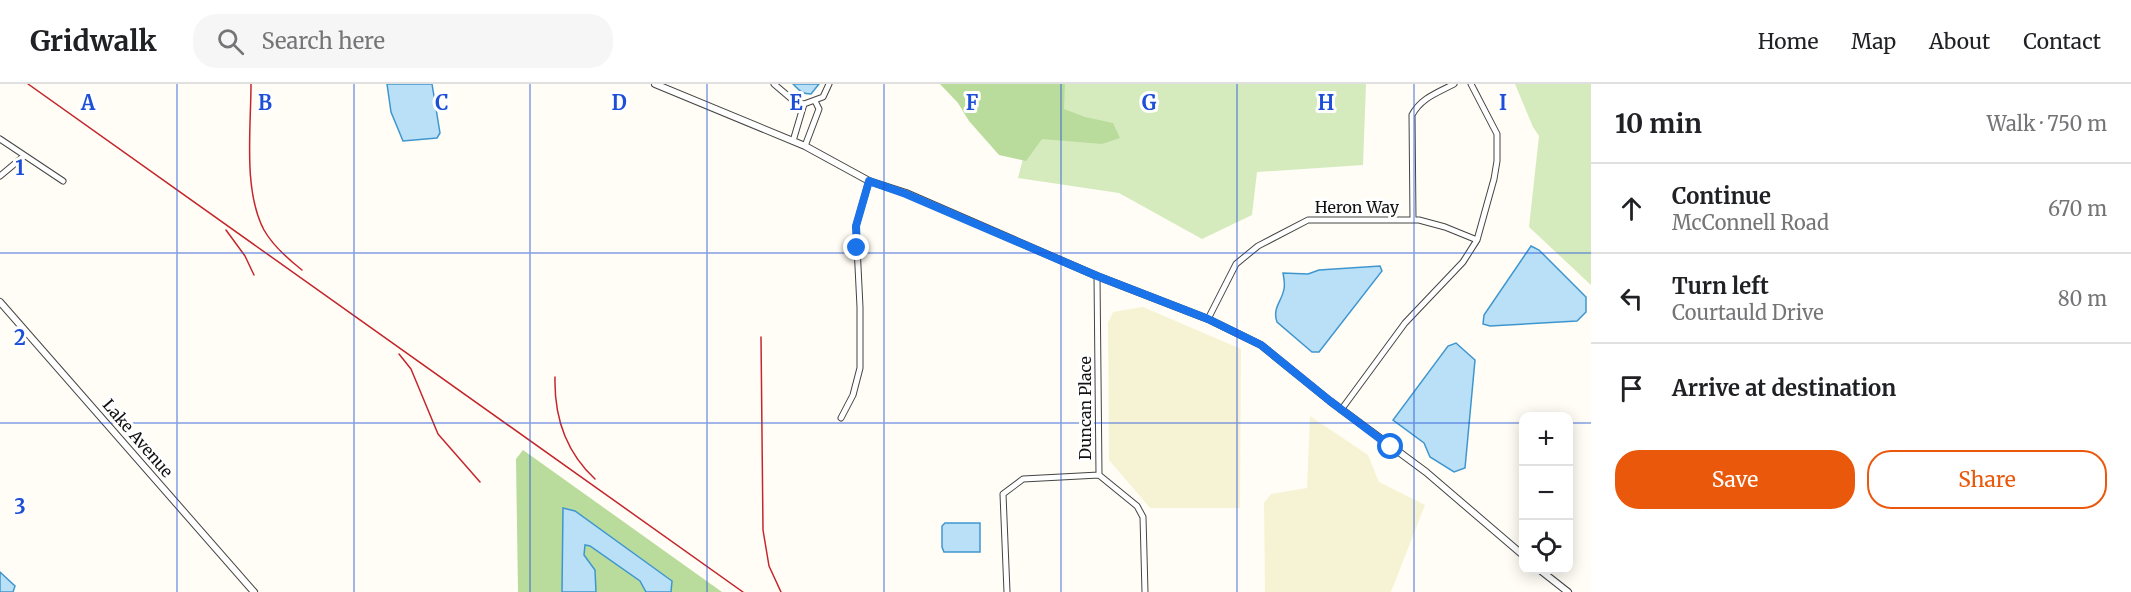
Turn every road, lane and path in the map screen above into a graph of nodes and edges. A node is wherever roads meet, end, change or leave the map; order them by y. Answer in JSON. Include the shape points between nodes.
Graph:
{"nodes":[{"id":1,"x":655,"y":84,"type":"edge"},
{"id":2,"x":774,"y":84,"type":"edge"},
{"id":3,"x":829,"y":84,"type":"edge"},
{"id":4,"x":1454,"y":84,"type":"edge"},
{"id":5,"x":1471,"y":84,"type":"edge"},
{"id":6,"x":815,"y":101,"type":"junction"},
{"id":7,"x":804,"y":104,"type":"junction"},
{"id":8,"x":0,"y":139,"type":"edge"},
{"id":9,"x":793,"y":141,"type":"junction"},
{"id":10,"x":805,"y":146,"type":"junction"},
{"id":11,"x":24,"y":156,"type":"junction"},
{"id":12,"x":0,"y":176,"type":"edge"},
{"id":13,"x":63,"y":181,"type":"dead end"},
{"id":14,"x":869,"y":181,"type":"junction"},
{"id":15,"x":1413,"y":220,"type":"junction"},
{"id":16,"x":1476,"y":240,"type":"junction"},
{"id":17,"x":1097,"y":276,"type":"junction"},
{"id":18,"x":0,"y":302,"type":"edge"},
{"id":19,"x":1208,"y":319,"type":"junction"},
{"id":20,"x":1341,"y":410,"type":"junction"},
{"id":21,"x":842,"y":418,"type":"dead end"},
{"id":22,"x":1099,"y":475,"type":"junction"},
{"id":23,"x":1519,"y":552,"type":"edge"},
{"id":24,"x":1545,"y":574,"type":"edge"},
{"id":25,"x":254,"y":592,"type":"edge"},
{"id":26,"x":1007,"y":592,"type":"edge"},
{"id":27,"x":1145,"y":592,"type":"edge"},
{"id":28,"x":1568,"y":592,"type":"edge"}],
"edges":[{"from":1,"to":9,"type":"street"},
{"from":2,"to":7,"type":"street","via":[[794,101]]},
{"from":3,"to":6,"type":"street","via":[[823,97]]},
{"from":4,"to":15,"type":"street","via":[[1417,105],[1412,116]]},
{"from":5,"to":16,"type":"street","via":[[1497,134],[1494,179]]},
{"from":6,"to":7,"type":"street"},
{"from":6,"to":10,"type":"street","via":[[819,109]]},
{"from":7,"to":9,"type":"street"},
{"from":8,"to":11,"type":"street"},
{"from":9,"to":10,"type":"street"},
{"from":10,"to":14,"type":"street"},
{"from":11,"to":12,"type":"street"},
{"from":11,"to":13,"type":"street"},
{"from":14,"to":17,"type":"street"},
{"from":14,"to":21,"type":"street","via":[[856,226],[860,368]]},
{"from":15,"to":16,"type":"street","name":"Heron Way","via":[[1445,227]]},
{"from":15,"to":19,"type":"street","name":"Heron Way","via":[[1308,220],[1257,246],[1236,264]]},
{"from":16,"to":20,"type":"street","via":[[1463,262],[1405,323]]},
{"from":17,"to":19,"type":"street"},
{"from":17,"to":22,"type":"street","name":"Duncan Place"},
{"from":18,"to":25,"type":"street","name":"Lake Avenue"},
{"from":19,"to":20,"type":"street","via":[[1261,345]]},
{"from":20,"to":23,"type":"street","via":[[1426,472]]},
{"from":22,"to":26,"type":"street","via":[[1023,479],[1003,494]]},
{"from":22,"to":27,"type":"street","name":"Duncan Place","via":[[1137,506],[1143,517]]},
{"from":24,"to":28,"type":"street"}]}
